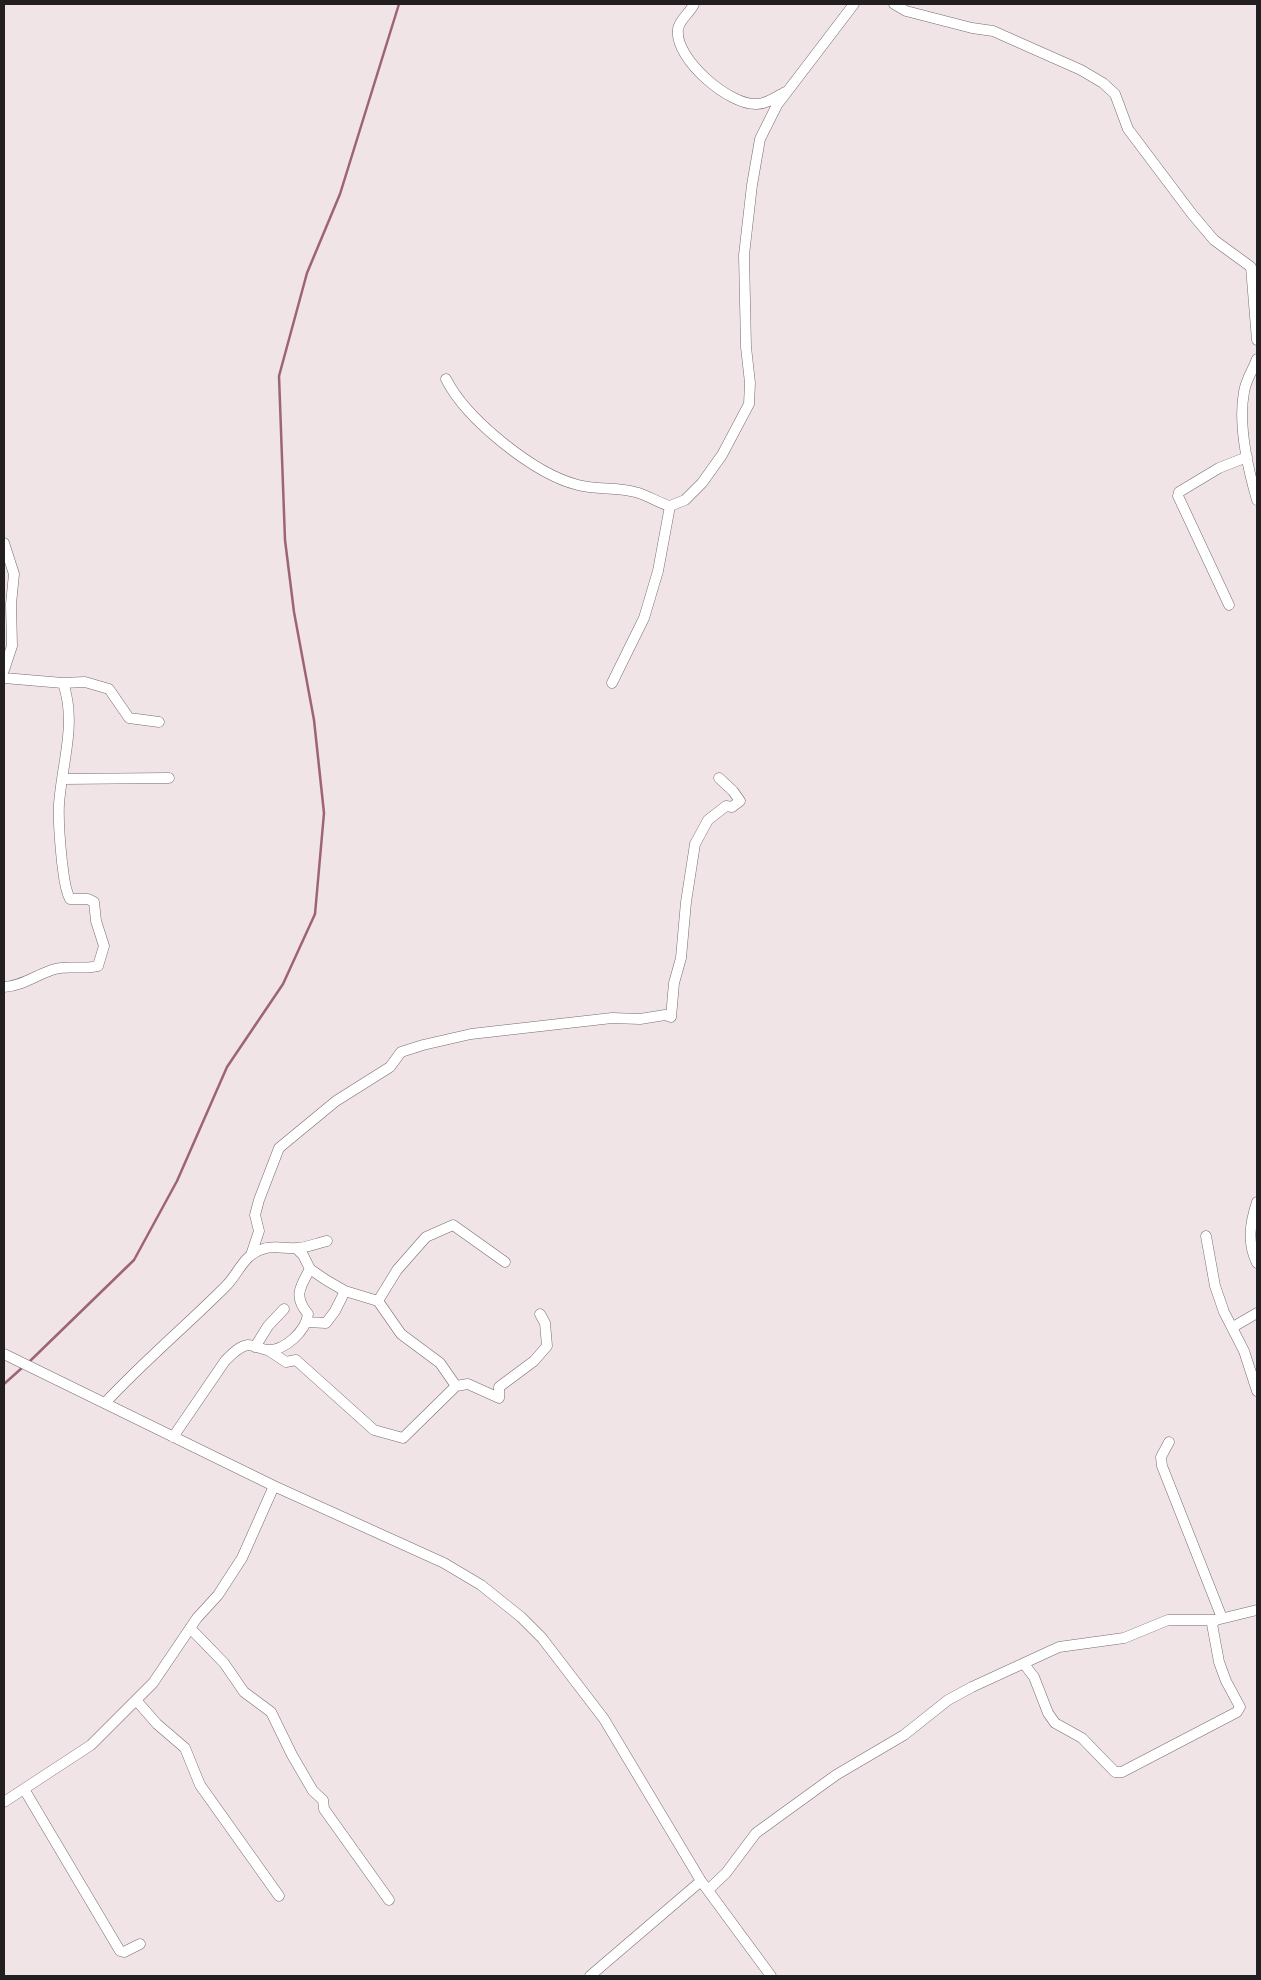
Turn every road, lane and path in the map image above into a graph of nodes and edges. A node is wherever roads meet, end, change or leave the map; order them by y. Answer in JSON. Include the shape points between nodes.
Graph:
{"nodes":[{"id":1,"x":694,"y":4,"type":"edge"},
{"id":2,"x":854,"y":4,"type":"edge"},
{"id":3,"x":894,"y":4,"type":"edge"},
{"id":4,"x":788,"y":90,"type":"junction"},
{"id":5,"x":1252,"y":262,"type":"edge"},
{"id":6,"x":1257,"y":340,"type":"edge"},
{"id":7,"x":1257,"y":359,"type":"edge"},
{"id":8,"x":446,"y":379,"type":"dead end"},
{"id":9,"x":1247,"y":457,"type":"junction"},
{"id":10,"x":1257,"y":500,"type":"edge"},
{"id":11,"x":670,"y":506,"type":"junction"},
{"id":12,"x":4,"y":543,"type":"edge"},
{"id":13,"x":1229,"y":605,"type":"dead end"},
{"id":14,"x":4,"y":670,"type":"edge"},
{"id":15,"x":4,"y":678,"type":"edge"},
{"id":16,"x":63,"y":683,"type":"junction"},
{"id":17,"x":612,"y":683,"type":"dead end"},
{"id":18,"x":159,"y":722,"type":"dead end"},
{"id":19,"x":169,"y":778,"type":"dead end"},
{"id":20,"x":719,"y":778,"type":"dead end"},
{"id":21,"x":62,"y":779,"type":"junction"},
{"id":22,"x":4,"y":987,"type":"edge"},
{"id":23,"x":1257,"y":1202,"type":"edge"},
{"id":24,"x":1206,"y":1236,"type":"dead end"},
{"id":25,"x":326,"y":1241,"type":"dead end"},
{"id":26,"x":298,"y":1248,"type":"junction"},
{"id":27,"x":251,"y":1255,"type":"junction"},
{"id":28,"x":505,"y":1262,"type":"dead end"},
{"id":29,"x":1257,"y":1263,"type":"edge"},
{"id":30,"x":310,"y":1269,"type":"junction"},
{"id":31,"x":345,"y":1291,"type":"junction"},
{"id":32,"x":378,"y":1301,"type":"junction"},
{"id":33,"x":284,"y":1309,"type":"dead end"},
{"id":34,"x":1257,"y":1313,"type":"edge"},
{"id":35,"x":540,"y":1314,"type":"dead end"},
{"id":36,"x":307,"y":1322,"type":"junction"},
{"id":37,"x":1233,"y":1326,"type":"junction"},
{"id":38,"x":255,"y":1346,"type":"junction"},
{"id":39,"x":268,"y":1350,"type":"junction"},
{"id":40,"x":4,"y":1354,"type":"edge"},
{"id":41,"x":456,"y":1386,"type":"junction"},
{"id":42,"x":1257,"y":1391,"type":"edge"},
{"id":43,"x":105,"y":1404,"type":"junction"},
{"id":44,"x":172,"y":1438,"type":"junction"},
{"id":45,"x":1169,"y":1442,"type":"dead end"},
{"id":46,"x":274,"y":1486,"type":"junction"},
{"id":47,"x":1257,"y":1610,"type":"edge"},
{"id":48,"x":1219,"y":1619,"type":"junction"},
{"id":49,"x":190,"y":1628,"type":"junction"},
{"id":50,"x":1024,"y":1664,"type":"junction"},
{"id":51,"x":136,"y":1700,"type":"junction"},
{"id":52,"x":24,"y":1789,"type":"junction"},
{"id":53,"x":4,"y":1802,"type":"edge"},
{"id":54,"x":704,"y":1885,"type":"junction"},
{"id":55,"x":279,"y":1896,"type":"dead end"},
{"id":56,"x":389,"y":1900,"type":"dead end"},
{"id":57,"x":140,"y":1944,"type":"dead end"},
{"id":58,"x":769,"y":1975,"type":"edge"},
{"id":59,"x":590,"y":1976,"type":"edge"}],
"edges":[{"from":1,"to":4,"type":"street","via":[[677,32],[690,65],[714,86],[748,104],[764,103]]},
{"from":2,"to":4,"type":"street"},
{"from":3,"to":5,"type":"street","via":[[906,11],[1006,35],[1103,82],[1118,99],[1128,128],[1192,214],[1214,240],[1236,257]]},
{"from":4,"to":11,"type":"street","via":[[760,139],[752,185],[744,255],[749,404],[722,455],[702,484],[685,500]]},
{"from":5,"to":6,"type":"street"},
{"from":7,"to":9,"type":"street","via":[[1243,393]]},
{"from":8,"to":11,"type":"street","via":[[467,410],[520,455],[544,470],[577,485],[632,491]]},
{"from":9,"to":10,"type":"street"},
{"from":9,"to":13,"type":"street","via":[[1180,490],[1178,496]]},
{"from":11,"to":17,"type":"street","via":[[658,571],[644,618]]},
{"from":12,"to":14,"type":"street","via":[[14,574],[12,646]]},
{"from":15,"to":16,"type":"street"},
{"from":16,"to":18,"type":"street","via":[[85,682],[109,689],[129,718]]},
{"from":16,"to":21,"type":"street","via":[[69,701],[70,730]]},
{"from":19,"to":21,"type":"street"},
{"from":20,"to":27,"type":"street","via":[[740,801],[732,807],[726,806],[708,820],[696,844],[671,1016],[612,1018],[472,1034],[400,1052],[390,1068],[336,1101],[279,1148],[255,1215],[259,1231]]},
{"from":21,"to":22,"type":"street","via":[[60,849],[66,892],[70,899],[94,902],[104,946],[98,966],[54,969],[21,984]]},
{"from":23,"to":29,"type":"street","via":[[1250,1228]]},
{"from":24,"to":37,"type":"street","via":[[1215,1286]]},
{"from":25,"to":26,"type":"street"},
{"from":26,"to":27,"type":"street","via":[[278,1246]]},
{"from":26,"to":30,"type":"street"},
{"from":27,"to":43,"type":"street","via":[[227,1285],[130,1376]]},
{"from":28,"to":32,"type":"street","via":[[453,1225],[426,1236],[397,1270]]},
{"from":30,"to":31,"type":"street"},
{"from":30,"to":36,"type":"street","via":[[299,1292],[300,1304],[308,1314]]},
{"from":31,"to":32,"type":"street"},
{"from":31,"to":36,"type":"street","via":[[330,1320],[326,1323]]},
{"from":32,"to":41,"type":"street","via":[[401,1334],[440,1363]]},
{"from":33,"to":38,"type":"street"},
{"from":34,"to":37,"type":"street"},
{"from":35,"to":41,"type":"street","via":[[545,1322],[547,1346],[534,1361],[499,1387],[499,1398],[468,1384]]},
{"from":36,"to":39,"type":"street","via":[[300,1334],[277,1349]]},
{"from":37,"to":42,"type":"street"},
{"from":38,"to":39,"type":"street"},
{"from":38,"to":44,"type":"street","via":[[245,1346],[225,1361]]},
{"from":39,"to":41,"type":"street","via":[[286,1362],[296,1360],[374,1430],[403,1438]]},
{"from":40,"to":43,"type":"street"},
{"from":43,"to":44,"type":"street"},
{"from":44,"to":46,"type":"street"},
{"from":45,"to":48,"type":"street","via":[[1161,1458],[1162,1466]]},
{"from":46,"to":49,"type":"street","via":[[242,1558],[218,1595]]},
{"from":46,"to":54,"type":"street","via":[[444,1563],[481,1585],[521,1618],[561,1662],[604,1719]]},
{"from":47,"to":48,"type":"street"},
{"from":48,"to":50,"type":"street","via":[[1168,1620],[1124,1638],[1059,1647]]},
{"from":48,"to":50,"type":"street","via":[[1212,1624],[1217,1653],[1226,1681],[1240,1706],[1237,1712],[1122,1772],[1115,1772],[1082,1738],[1055,1723],[1034,1677]]},
{"from":49,"to":51,"type":"street","via":[[154,1683]]},
{"from":49,"to":56,"type":"street","via":[[224,1663],[244,1692],[271,1712],[292,1756],[323,1800],[324,1809]]},
{"from":50,"to":54,"type":"street","via":[[948,1700],[904,1735],[836,1775],[756,1833],[726,1873]]},
{"from":51,"to":52,"type":"street","via":[[92,1745]]},
{"from":51,"to":55,"type":"street","via":[[185,1748],[200,1785]]},
{"from":52,"to":53,"type":"street"},
{"from":52,"to":57,"type":"street","via":[[120,1950],[124,1952]]},
{"from":54,"to":58,"type":"street"},
{"from":54,"to":59,"type":"street"}]}
